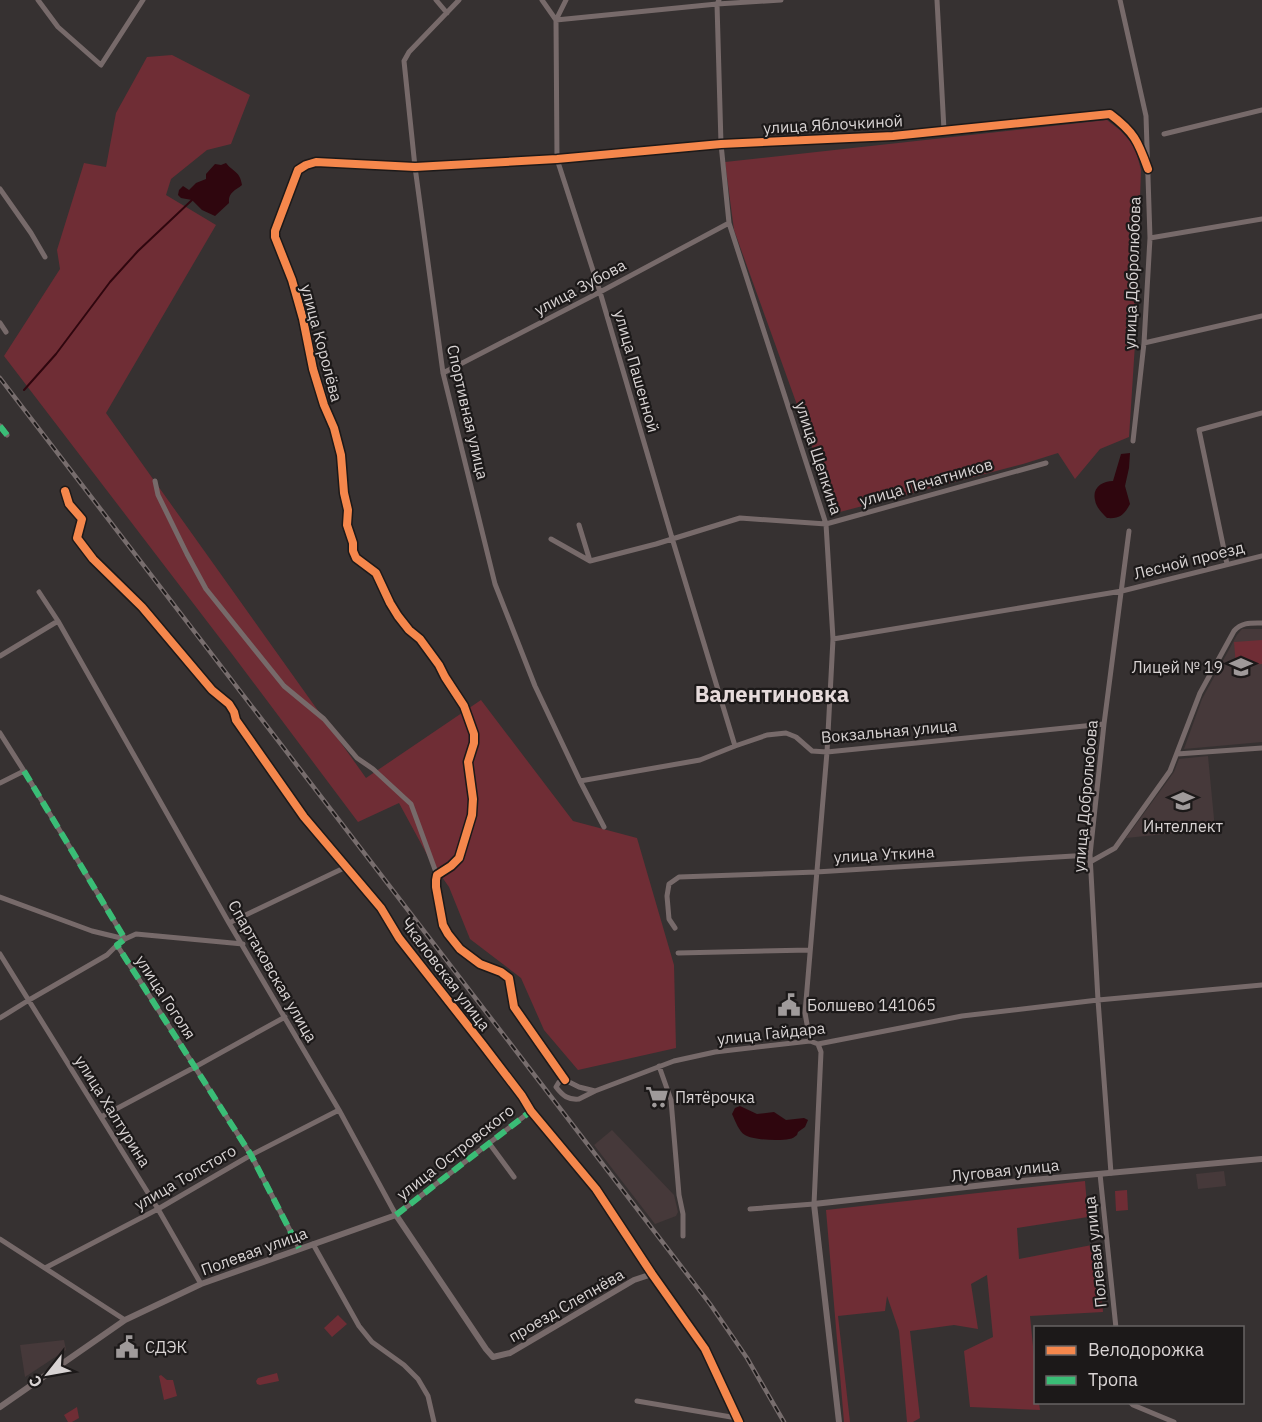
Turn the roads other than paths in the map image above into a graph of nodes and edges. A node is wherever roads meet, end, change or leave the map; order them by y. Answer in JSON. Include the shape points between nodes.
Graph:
{"nodes":[{"id":1,"x":38,"y":0,"type":"edge"},
{"id":2,"x":143,"y":0,"type":"edge"},
{"id":3,"x":436,"y":0,"type":"edge"},
{"id":4,"x":459,"y":0,"type":"edge"},
{"id":5,"x":542,"y":0,"type":"edge"},
{"id":6,"x":566,"y":0,"type":"edge"},
{"id":7,"x":780,"y":0,"type":"edge"},
{"id":8,"x":937,"y":0,"type":"edge"},
{"id":9,"x":1120,"y":0,"type":"edge"},
{"id":10,"x":718,"y":2,"type":"edge"},
{"id":11,"x":447,"y":13,"type":"junction"},
{"id":12,"x":556,"y":20,"type":"junction"},
{"id":13,"x":1262,"y":110,"type":"edge"},
{"id":14,"x":944,"y":130,"type":"junction"},
{"id":15,"x":1164,"y":134,"type":"dead end"},
{"id":16,"x":721,"y":144,"type":"junction"},
{"id":17,"x":557,"y":159,"type":"junction"},
{"id":18,"x":416,"y":167,"type":"junction"},
{"id":19,"x":1148,"y":169,"type":"junction"},
{"id":20,"x":0,"y":189,"type":"edge"},
{"id":21,"x":1262,"y":219,"type":"edge"},
{"id":22,"x":729,"y":223,"type":"junction"},
{"id":23,"x":1150,"y":238,"type":"junction"},
{"id":24,"x":45,"y":257,"type":"dead end"},
{"id":25,"x":600,"y":292,"type":"junction"},
{"id":26,"x":1262,"y":316,"type":"edge"},
{"id":27,"x":0,"y":323,"type":"edge"},
{"id":28,"x":6,"y":332,"type":"dead end"},
{"id":29,"x":1144,"y":343,"type":"junction"},
{"id":30,"x":443,"y":373,"type":"junction"},
{"id":31,"x":1262,"y":413,"type":"edge"},
{"id":32,"x":0,"y":426,"type":"edge"},
{"id":33,"x":7,"y":435,"type":"dead end"},
{"id":34,"x":1133,"y":441,"type":"dead end"},
{"id":35,"x":1046,"y":463,"type":"dead end"},
{"id":36,"x":155,"y":481,"type":"dead end"},
{"id":37,"x":65,"y":491,"type":"dead end"},
{"id":38,"x":826,"y":524,"type":"junction"},
{"id":39,"x":579,"y":525,"type":"dead end"},
{"id":40,"x":1129,"y":531,"type":"dead end"},
{"id":41,"x":672,"y":538,"type":"junction"},
{"id":42,"x":551,"y":539,"type":"dead end"},
{"id":43,"x":1262,"y":556,"type":"edge"},
{"id":44,"x":590,"y":561,"type":"junction"},
{"id":45,"x":1227,"y":564,"type":"junction"},
{"id":46,"x":1122,"y":591,"type":"junction"},
{"id":47,"x":39,"y":592,"type":"dead end"},
{"id":48,"x":58,"y":621,"type":"junction"},
{"id":49,"x":1262,"y":623,"type":"edge"},
{"id":50,"x":833,"y":639,"type":"junction"},
{"id":51,"x":0,"y":656,"type":"edge"},
{"id":52,"x":1104,"y":724,"type":"junction"},
{"id":53,"x":0,"y":733,"type":"edge"},
{"id":54,"x":735,"y":746,"type":"junction"},
{"id":55,"x":1262,"y":748,"type":"edge"},
{"id":56,"x":827,"y":752,"type":"junction"},
{"id":57,"x":1177,"y":754,"type":"junction"},
{"id":58,"x":24,"y":771,"type":"junction"},
{"id":59,"x":580,"y":781,"type":"junction"},
{"id":60,"x":0,"y":783,"type":"edge"},
{"id":61,"x":604,"y":827,"type":"dead end"},
{"id":62,"x":1090,"y":859,"type":"junction"},
{"id":63,"x":346,"y":867,"type":"junction"},
{"id":64,"x":816,"y":872,"type":"junction"},
{"id":65,"x":437,"y":875,"type":"junction"},
{"id":66,"x":0,"y":897,"type":"edge"},
{"id":67,"x":229,"y":923,"type":"junction"},
{"id":68,"x":675,"y":928,"type":"dead end"},
{"id":69,"x":124,"y":939,"type":"junction"},
{"id":70,"x":243,"y":944,"type":"junction"},
{"id":71,"x":117,"y":945,"type":"junction"},
{"id":72,"x":810,"y":951,"type":"junction"},
{"id":73,"x":678,"y":953,"type":"dead end"},
{"id":74,"x":0,"y":954,"type":"edge"},
{"id":75,"x":1262,"y":985,"type":"edge"},
{"id":76,"x":29,"y":1000,"type":"junction"},
{"id":77,"x":1098,"y":1000,"type":"junction"},
{"id":78,"x":285,"y":1017,"type":"junction"},
{"id":79,"x":0,"y":1018,"type":"edge"},
{"id":80,"x":810,"y":1041,"type":"junction"},
{"id":81,"x":818,"y":1044,"type":"junction"},
{"id":82,"x":659,"y":1066,"type":"junction"},
{"id":83,"x":195,"y":1067,"type":"junction"},
{"id":84,"x":565,"y":1080,"type":"junction"},
{"id":85,"x":595,"y":1092,"type":"junction"},
{"id":86,"x":339,"y":1110,"type":"junction"},
{"id":87,"x":531,"y":1111,"type":"junction"},
{"id":88,"x":101,"y":1117,"type":"junction"},
{"id":89,"x":489,"y":1143,"type":"junction"},
{"id":90,"x":251,"y":1155,"type":"junction"},
{"id":91,"x":1262,"y":1159,"type":"edge"},
{"id":92,"x":1111,"y":1173,"type":"junction"},
{"id":93,"x":1100,"y":1174,"type":"junction"},
{"id":94,"x":514,"y":1177,"type":"dead end"},
{"id":95,"x":814,"y":1204,"type":"junction"},
{"id":96,"x":158,"y":1209,"type":"junction"},
{"id":97,"x":750,"y":1209,"type":"dead end"},
{"id":98,"x":396,"y":1215,"type":"junction"},
{"id":99,"x":683,"y":1236,"type":"dead end"},
{"id":100,"x":0,"y":1239,"type":"edge"},
{"id":101,"x":313,"y":1244,"type":"junction"},
{"id":102,"x":299,"y":1248,"type":"junction"},
{"id":103,"x":45,"y":1268,"type":"junction"},
{"id":104,"x":652,"y":1274,"type":"junction"},
{"id":105,"x":201,"y":1284,"type":"junction"},
{"id":106,"x":125,"y":1320,"type":"junction"},
{"id":107,"x":1116,"y":1326,"type":"edge"},
{"id":108,"x":493,"y":1357,"type":"joint"},
{"id":109,"x":637,"y":1401,"type":"dead end"},
{"id":110,"x":1132,"y":1404,"type":"edge"},
{"id":111,"x":0,"y":1407,"type":"edge"},
{"id":112,"x":738,"y":1420,"type":"edge"},
{"id":113,"x":434,"y":1422,"type":"edge"},
{"id":114,"x":839,"y":1422,"type":"edge"},
{"id":115,"x":1174,"y":1422,"type":"edge"}],
"edges":[{"from":1,"to":2,"type":"street","via":[[58,27],[101,65]]},
{"from":3,"to":11,"type":"street"},
{"from":4,"to":11,"type":"street","name":"Спортивная улица"},
{"from":5,"to":12,"type":"street"},
{"from":6,"to":12,"type":"street","name":"улица Пашенной"},
{"from":7,"to":10,"type":"street"},
{"from":8,"to":14,"type":"street"},
{"from":9,"to":19,"type":"street","name":"улица Добролюбова","via":[[1146,116]]},
{"from":10,"to":12,"type":"street"},
{"from":10,"to":16,"type":"street","name":"улица Щепкина"},
{"from":11,"to":18,"type":"street","name":"Спортивная улица","via":[[404,61]]},
{"from":12,"to":17,"type":"street","name":"улица Пашенной"},
{"from":13,"to":15,"type":"street"},
{"from":14,"to":16,"type":"street","name":"улица Яблочкиной"},
{"from":14,"to":19,"type":"street","name":"улица Яблочкиной","via":[[1110,114],[1127,127],[1140,146]]},
{"from":16,"to":17,"type":"street","name":"улица Яблочкиной"},
{"from":16,"to":22,"type":"street","name":"улица Щепкина"},
{"from":17,"to":18,"type":"street","name":"улица Королёва"},
{"from":17,"to":25,"type":"street","name":"улица Пашенной"},
{"from":18,"to":30,"type":"street","name":"Спортивная улица"},
{"from":18,"to":65,"type":"street","name":"улица Королёва","via":[[330,162],[306,165],[295,176],[275,237],[292,280],[313,369],[341,455],[352,551],[376,573],[398,616],[439,665],[464,706],[474,734],[468,762],[472,816],[459,858]]},
{"from":19,"to":23,"type":"street","name":"улица Добролюбова"},
{"from":20,"to":24,"type":"street"},
{"from":21,"to":23,"type":"street"},
{"from":22,"to":25,"type":"street","name":"улица Зубова"},
{"from":22,"to":38,"type":"street","name":"улица Щепкина"},
{"from":23,"to":29,"type":"street","name":"улица Добролюбова"},
{"from":25,"to":30,"type":"street","name":"улица Зубова"},
{"from":25,"to":41,"type":"street","name":"улица Пашенной"},
{"from":26,"to":29,"type":"street"},
{"from":27,"to":28,"type":"street"},
{"from":29,"to":34,"type":"street","name":"улица Добролюбова"},
{"from":30,"to":59,"type":"street","name":"Спортивная улица","via":[[495,584],[535,686]]},
{"from":31,"to":45,"type":"street","via":[[1198,430]]},
{"from":32,"to":33,"type":"street"},
{"from":35,"to":38,"type":"street","name":"улица Печатников"},
{"from":36,"to":65,"type":"street","via":[[158,495],[206,589],[284,686],[324,719],[357,758],[411,804]]},
{"from":37,"to":63,"type":"street","name":"Чкаловская улица","via":[[69,504],[82,519],[77,538],[212,690],[230,704],[236,720],[304,818]]},
{"from":38,"to":41,"type":"street","name":"улица Печатников","via":[[740,518]]},
{"from":38,"to":50,"type":"street","name":"улица Щепкина"},
{"from":39,"to":44,"type":"street"},
{"from":40,"to":46,"type":"street","name":"улица Добролюбова"},
{"from":41,"to":44,"type":"street","name":"улица Печатников"},
{"from":41,"to":54,"type":"street","name":"улица Пашенной"},
{"from":42,"to":44,"type":"street"},
{"from":43,"to":45,"type":"street","name":"Лесной проезд"},
{"from":45,"to":46,"type":"street","name":"Лесной проезд"},
{"from":46,"to":50,"type":"street","name":"Лесной проезд"},
{"from":46,"to":52,"type":"street","name":"улица Добролюбова"},
{"from":47,"to":48,"type":"street","name":"Спартаковская улица"},
{"from":48,"to":51,"type":"street"},
{"from":48,"to":67,"type":"street","name":"Спартаковская улица"},
{"from":49,"to":57,"type":"street","via":[[1245,624],[1234,631],[1200,693]]},
{"from":50,"to":56,"type":"street","name":"улица Щепкина"},
{"from":52,"to":56,"type":"street","name":"Вокзальная улица"},
{"from":52,"to":62,"type":"street","name":"улица Добролюбова"},
{"from":53,"to":58,"type":"street","name":"улица Гоголя"},
{"from":54,"to":56,"type":"street","name":"Вокзальная улица","via":[[766,735],[786,733],[812,751]]},
{"from":54,"to":59,"type":"street","name":"Вокзальная улица","via":[[699,760]]},
{"from":55,"to":57,"type":"street"},
{"from":56,"to":64,"type":"street","name":"улица Щепкина"},
{"from":57,"to":62,"type":"street","via":[[1170,771],[1115,848]]},
{"from":58,"to":60,"type":"street"},
{"from":58,"to":69,"type":"street","name":"улица Гоголя"},
{"from":59,"to":61,"type":"street","name":"Спортивная улица"},
{"from":62,"to":64,"type":"street","name":"улица Уткина"},
{"from":62,"to":77,"type":"street","name":"улица Добролюбова"},
{"from":63,"to":67,"type":"street"},
{"from":63,"to":87,"type":"street","name":"Чкаловская улица","via":[[381,908],[399,938]]},
{"from":64,"to":68,"type":"street","name":"улица Уткина","via":[[679,877],[669,884],[667,896],[669,920]]},
{"from":64,"to":72,"type":"street","name":"улица Щепкина"},
{"from":65,"to":84,"type":"street","via":[[443,925],[448,934],[470,957],[509,978],[514,1006]]},
{"from":66,"to":69,"type":"street"},
{"from":67,"to":70,"type":"street","name":"Спартаковская улица"},
{"from":69,"to":70,"type":"street","via":[[136,934]]},
{"from":69,"to":71,"type":"street","name":"улица Гоголя"},
{"from":70,"to":78,"type":"street","name":"Спартаковская улица"},
{"from":71,"to":76,"type":"street","via":[[107,955]]},
{"from":71,"to":83,"type":"street","name":"улица Гоголя"},
{"from":72,"to":73,"type":"street"},
{"from":72,"to":80,"type":"street","name":"улица Щепкина","via":[[805,1013]]},
{"from":74,"to":76,"type":"street","name":"улица Халтурина"},
{"from":75,"to":77,"type":"street","name":"улица Гайдара"},
{"from":76,"to":79,"type":"street"},
{"from":76,"to":88,"type":"street","name":"улица Халтурина"},
{"from":77,"to":81,"type":"street","name":"улица Гайдара","via":[[962,1016]]},
{"from":77,"to":92,"type":"street","name":"улица Добролюбова"},
{"from":78,"to":83,"type":"street"},
{"from":78,"to":86,"type":"street","name":"Спартаковская улица"},
{"from":80,"to":81,"type":"street","name":"улица Гайдара"},
{"from":80,"to":82,"type":"street","name":"улица Гайдара","via":[[715,1052]]},
{"from":81,"to":95,"type":"street","via":[[821,1052]]},
{"from":82,"to":85,"type":"street","name":"улица Гайдара"},
{"from":82,"to":99,"type":"street","via":[[671,1100]]},
{"from":83,"to":88,"type":"street"},
{"from":83,"to":90,"type":"street","name":"улица Гоголя"},
{"from":84,"to":85,"type":"street"},
{"from":84,"to":85,"type":"street","name":"улица Гайдара","via":[[556,1087],[570,1100]]},
{"from":86,"to":90,"type":"street","name":"улица Толстого"},
{"from":86,"to":98,"type":"street","name":"Спартаковская улица"},
{"from":87,"to":89,"type":"street","name":"улица Островского"},
{"from":87,"to":104,"type":"street","name":"Чкаловская улица","via":[[596,1189]]},
{"from":88,"to":96,"type":"street","name":"улица Халтурина"},
{"from":89,"to":94,"type":"street"},
{"from":89,"to":98,"type":"street","name":"улица Островского"},
{"from":90,"to":96,"type":"street","name":"улица Толстого"},
{"from":90,"to":102,"type":"street","name":"улица Гоголя"},
{"from":91,"to":92,"type":"street","name":"Луговая улица"},
{"from":92,"to":93,"type":"street","name":"Луговая улица"},
{"from":93,"to":95,"type":"street","name":"Луговая улица"},
{"from":93,"to":107,"type":"street","name":"Полевая улица"},
{"from":95,"to":97,"type":"street","name":"Луговая улица"},
{"from":95,"to":114,"type":"street"},
{"from":96,"to":103,"type":"street","name":"улица Толстого"},
{"from":96,"to":105,"type":"street","name":"улица Халтурина"},
{"from":98,"to":101,"type":"street","name":"Полевая улица"},
{"from":98,"to":108,"type":"street","name":"Спартаковская улица"},
{"from":100,"to":103,"type":"street"},
{"from":101,"to":102,"type":"street","name":"Полевая улица"},
{"from":101,"to":113,"type":"street","via":[[359,1326],[372,1342],[418,1379],[428,1396]]},
{"from":102,"to":105,"type":"street","name":"Полевая улица"},
{"from":103,"to":106,"type":"street"},
{"from":104,"to":108,"type":"street","name":"проезд Слепнёва","via":[[634,1280],[510,1353]]},
{"from":104,"to":112,"type":"street","name":"Чкаловская улица","via":[[705,1349]]},
{"from":105,"to":106,"type":"street","name":"Полевая улица"},
{"from":106,"to":111,"type":"street","name":"Полевая улица"},
{"from":109,"to":112,"type":"street"},
{"from":110,"to":115,"type":"street"}]}
